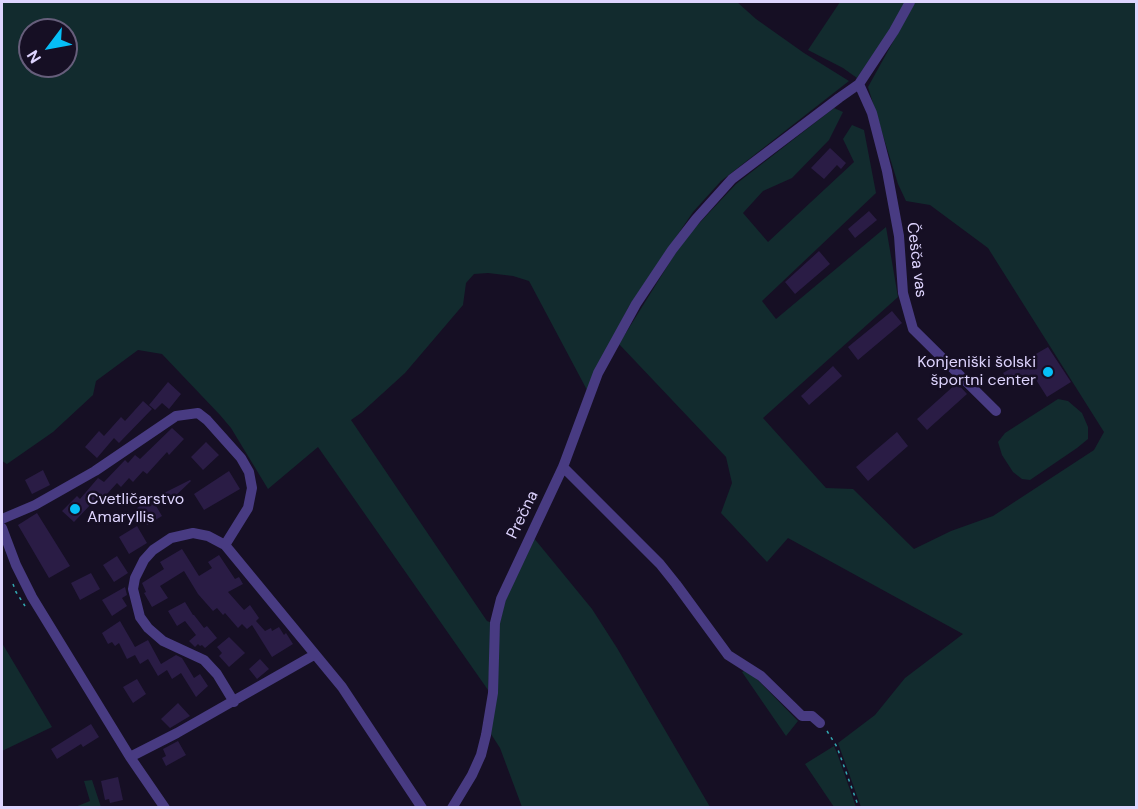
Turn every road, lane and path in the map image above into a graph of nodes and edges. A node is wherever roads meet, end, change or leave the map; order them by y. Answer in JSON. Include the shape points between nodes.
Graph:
{"nodes":[{"id":1,"x":910,"y":2,"type":"edge"},
{"id":2,"x":859,"y":84,"type":"junction"},
{"id":3,"x":996,"y":411,"type":"dead end"},
{"id":4,"x":563,"y":467,"type":"junction"},
{"id":5,"x":2,"y":519,"type":"edge"},
{"id":6,"x":2,"y":530,"type":"edge"},
{"id":7,"x":225,"y":545,"type":"junction"},
{"id":8,"x":314,"y":655,"type":"junction"},
{"id":9,"x":234,"y":702,"type":"junction"},
{"id":10,"x":820,"y":723,"type":"joint"},
{"id":11,"x":130,"y":757,"type":"junction"},
{"id":12,"x":165,"y":807,"type":"edge"},
{"id":13,"x":422,"y":807,"type":"edge"},
{"id":14,"x":452,"y":807,"type":"edge"},
{"id":15,"x":859,"y":807,"type":"edge"}],
"edges":[{"from":1,"to":2,"type":"street"},
{"from":2,"to":3,"type":"street","name":"Češča vas","via":[[873,113],[887,171],[899,236],[903,293],[913,329]]},
{"from":2,"to":4,"type":"street","name":"Prečna","via":[[732,179],[672,250],[636,304],[598,374]]},
{"from":4,"to":10,"type":"street","via":[[660,564],[728,655],[761,676],[802,716],[812,716]]},
{"from":4,"to":14,"type":"street","name":"Prečna","via":[[501,599],[495,623],[493,693],[486,735],[472,775]]},
{"from":5,"to":7,"type":"street","via":[[95,471],[176,416],[198,413],[241,458],[249,472],[252,488],[248,508]]},
{"from":6,"to":11,"type":"street","via":[[32,597]]},
{"from":7,"to":8,"type":"street"},
{"from":7,"to":9,"type":"street","via":[[192,533],[171,538],[144,560],[133,589],[140,617],[148,628],[163,641],[204,660]]},
{"from":8,"to":9,"type":"street"},
{"from":8,"to":13,"type":"street","via":[[342,687]]},
{"from":9,"to":11,"type":"street"},
{"from":10,"to":15,"type":"path","via":[[837,747]]},
{"from":11,"to":12,"type":"street"}]}
